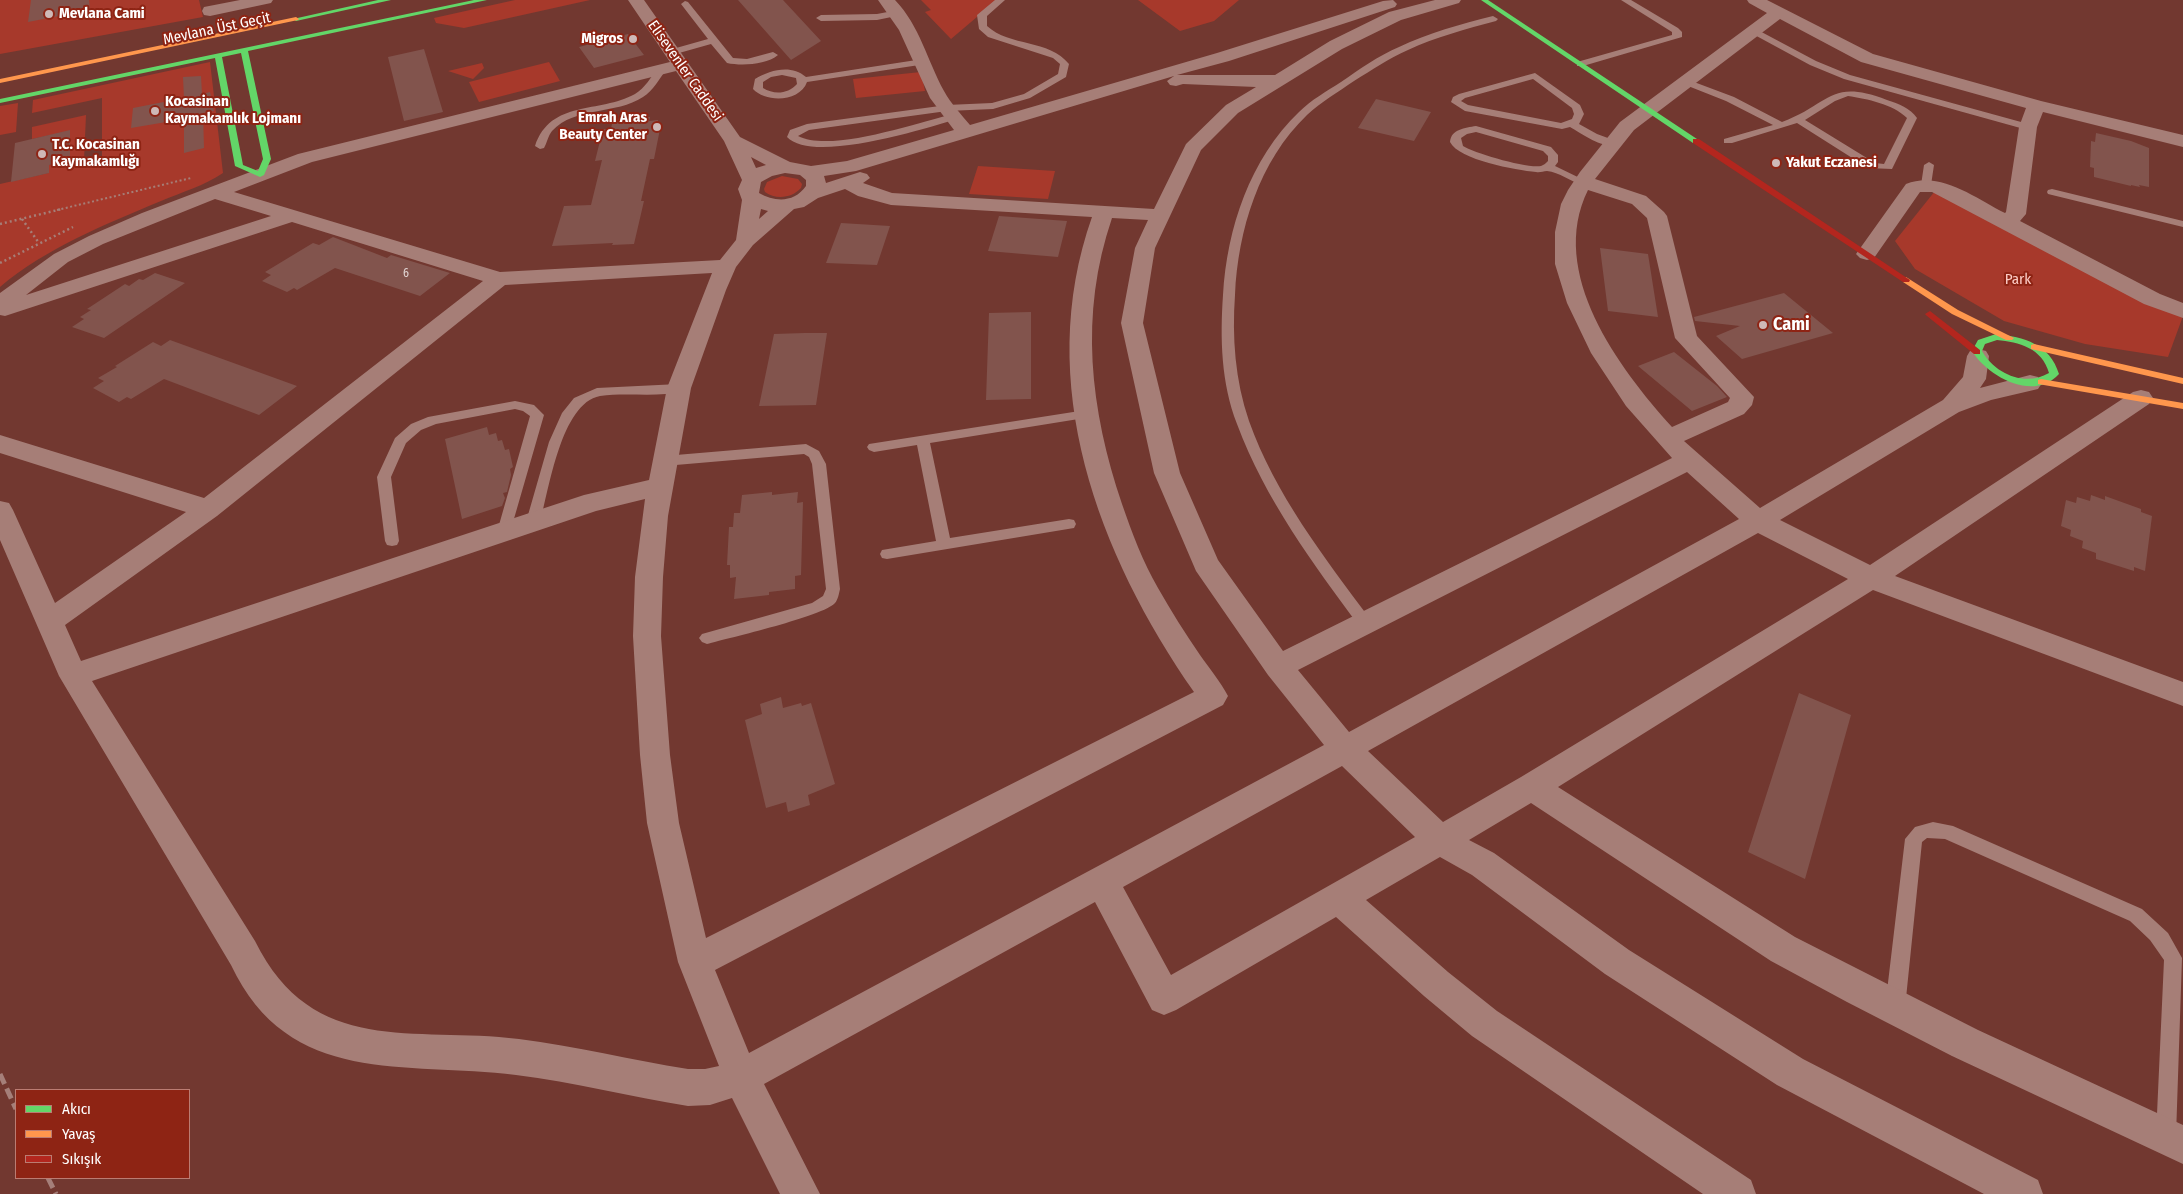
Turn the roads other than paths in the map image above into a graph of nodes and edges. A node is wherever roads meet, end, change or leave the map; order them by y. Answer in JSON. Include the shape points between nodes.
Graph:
{"nodes":[{"id":1,"x":265,"y":0,"type":"edge"},
{"id":2,"x":346,"y":0,"type":"edge"},
{"id":3,"x":388,"y":0,"type":"edge"},
{"id":4,"x":441,"y":0,"type":"edge"},
{"id":5,"x":484,"y":0,"type":"edge"},
{"id":6,"x":636,"y":0,"type":"edge"},
{"id":7,"x":1001,"y":0,"type":"edge"},
{"id":8,"x":1403,"y":0,"type":"edge"},
{"id":9,"x":1453,"y":0,"type":"edge"},
{"id":10,"x":1484,"y":0,"type":"edge"},
{"id":11,"x":1625,"y":0,"type":"edge"},
{"id":12,"x":1755,"y":0,"type":"edge"},
{"id":13,"x":685,"y":4,"type":"dead end"},
{"id":14,"x":1472,"y":5,"type":"dead end"},
{"id":15,"x":892,"y":6,"type":"edge"},
{"id":16,"x":210,"y":12,"type":"edge"},
{"id":17,"x":1778,"y":13,"type":"junction"},
{"id":18,"x":821,"y":18,"type":"dead end"},
{"id":19,"x":1493,"y":19,"type":"junction"},
{"id":20,"x":1754,"y":31,"type":"junction"},
{"id":21,"x":714,"y":40,"type":"junction"},
{"id":22,"x":1251,"y":47,"type":"junction"},
{"id":23,"x":244,"y":49,"type":"junction"},
{"id":24,"x":218,"y":55,"type":"junction"},
{"id":25,"x":773,"y":55,"type":"dead end"},
{"id":26,"x":1223,"y":57,"type":"junction"},
{"id":27,"x":676,"y":59,"type":"junction"},
{"id":28,"x":923,"y":62,"type":"junction"},
{"id":29,"x":1580,"y":64,"type":"junction"},
{"id":30,"x":1285,"y":66,"type":"junction"},
{"id":31,"x":0,"y":70,"type":"edge"},
{"id":32,"x":661,"y":70,"type":"junction"},
{"id":33,"x":803,"y":80,"type":"dead end"},
{"id":34,"x":0,"y":81,"type":"edge"},
{"id":35,"x":1686,"y":82,"type":"junction"},
{"id":36,"x":0,"y":90,"type":"edge"},
{"id":37,"x":1233,"y":94,"type":"junction"},
{"id":38,"x":0,"y":101,"type":"edge"},
{"id":39,"x":2036,"y":104,"type":"junction"},
{"id":40,"x":950,"y":113,"type":"junction"},
{"id":41,"x":1645,"y":116,"type":"junction"},
{"id":42,"x":1797,"y":119,"type":"junction"},
{"id":43,"x":1572,"y":124,"type":"junction"},
{"id":44,"x":1781,"y":125,"type":"junction"},
{"id":45,"x":2028,"y":127,"type":"junction"},
{"id":46,"x":966,"y":132,"type":"junction"},
{"id":47,"x":733,"y":141,"type":"junction"},
{"id":48,"x":1728,"y":141,"type":"dead end"},
{"id":49,"x":2183,"y":141,"type":"edge"},
{"id":50,"x":1612,"y":143,"type":"junction"},
{"id":51,"x":540,"y":146,"type":"dead end"},
{"id":52,"x":785,"y":167,"type":"junction"},
{"id":53,"x":1547,"y":167,"type":"junction"},
{"id":54,"x":809,"y":172,"type":"junction"},
{"id":55,"x":260,"y":175,"type":"junction"},
{"id":56,"x":846,"y":182,"type":"junction"},
{"id":57,"x":1583,"y":182,"type":"junction"},
{"id":58,"x":752,"y":189,"type":"junction"},
{"id":59,"x":214,"y":192,"type":"junction"},
{"id":60,"x":2052,"y":192,"type":"dead end"},
{"id":61,"x":814,"y":193,"type":"junction"},
{"id":62,"x":786,"y":206,"type":"junction"},
{"id":63,"x":1104,"y":211,"type":"junction"},
{"id":64,"x":1160,"y":215,"type":"junction"},
{"id":65,"x":291,"y":216,"type":"junction"},
{"id":66,"x":2005,"y":223,"type":"junction"},
{"id":67,"x":2183,"y":224,"type":"edge"},
{"id":68,"x":746,"y":241,"type":"junction"},
{"id":69,"x":1867,"y":254,"type":"junction"},
{"id":70,"x":726,"y":266,"type":"junction"},
{"id":71,"x":499,"y":279,"type":"junction"},
{"id":72,"x":0,"y":304,"type":"edge"},
{"id":73,"x":1920,"y":308,"type":"dead end"},
{"id":74,"x":0,"y":311,"type":"edge"},
{"id":75,"x":2183,"y":311,"type":"edge"},
{"id":76,"x":2009,"y":338,"type":"junction"},
{"id":77,"x":2034,"y":347,"type":"junction"},
{"id":78,"x":1977,"y":354,"type":"junction"},
{"id":79,"x":2183,"y":381,"type":"edge"},
{"id":80,"x":2036,"y":382,"type":"junction"},
{"id":81,"x":679,"y":388,"type":"junction"},
{"id":82,"x":2141,"y":398,"type":"junction"},
{"id":83,"x":1951,"y":406,"type":"junction"},
{"id":84,"x":2183,"y":406,"type":"edge"},
{"id":85,"x":1086,"y":414,"type":"junction"},
{"id":86,"x":923,"y":439,"type":"junction"},
{"id":87,"x":1668,"y":439,"type":"junction"},
{"id":88,"x":0,"y":444,"type":"edge"},
{"id":89,"x":874,"y":446,"type":"dead end"},
{"id":90,"x":1689,"y":460,"type":"junction"},
{"id":91,"x":662,"y":474,"type":"junction"},
{"id":92,"x":208,"y":509,"type":"junction"},
{"id":93,"x":0,"y":510,"type":"edge"},
{"id":94,"x":1758,"y":521,"type":"junction"},
{"id":95,"x":533,"y":522,"type":"junction"},
{"id":96,"x":1069,"y":524,"type":"dead end"},
{"id":97,"x":504,"y":532,"type":"junction"},
{"id":98,"x":392,"y":541,"type":"dead end"},
{"id":99,"x":944,"y":545,"type":"junction"},
{"id":100,"x":887,"y":554,"type":"dead end"},
{"id":101,"x":1871,"y":578,"type":"junction"},
{"id":102,"x":50,"y":622,"type":"junction"},
{"id":103,"x":1365,"y":623,"type":"junction"},
{"id":104,"x":707,"y":638,"type":"dead end"},
{"id":105,"x":1278,"y":667,"type":"junction"},
{"id":106,"x":73,"y":676,"type":"junction"},
{"id":107,"x":2183,"y":694,"type":"edge"},
{"id":108,"x":1345,"y":749,"type":"junction"},
{"id":109,"x":1532,"y":787,"type":"junction"},
{"id":110,"x":1440,"y":840,"type":"junction"},
{"id":111,"x":1102,"y":881,"type":"junction"},
{"id":112,"x":1339,"y":898,"type":"junction"},
{"id":113,"x":695,"y":962,"type":"junction"},
{"id":114,"x":1894,"y":1008,"type":"junction"},
{"id":115,"x":740,"y":1077,"type":"junction"},
{"id":116,"x":2174,"y":1141,"type":"edge"},
{"id":117,"x":801,"y":1194,"type":"edge"},
{"id":118,"x":1737,"y":1194,"type":"edge"},
{"id":119,"x":2024,"y":1194,"type":"edge"}],
"edges":[{"from":1,"to":16,"type":"street"},
{"from":2,"to":16,"type":"main road"},
{"from":3,"to":34,"type":"main road","name":"Mevlana Üst Geçit"},
{"from":4,"to":36,"type":"main road","name":"Mevlana Üst Geçit"},
{"from":5,"to":23,"type":"main road"},
{"from":6,"to":27,"type":"street","name":"Elisevenler Caddesi"},
{"from":7,"to":40,"type":"lane","via":[[982,15],[980,24],[985,32],[996,38],[1045,50],[1062,62],[1063,75],[1015,100]]},
{"from":8,"to":22,"type":"street"},
{"from":9,"to":30,"type":"street","via":[[1395,16]]},
{"from":10,"to":29,"type":"main road"},
{"from":11,"to":29,"type":"lane","via":[[1677,32],[1677,37]]},
{"from":12,"to":17,"type":"street"},
{"from":13,"to":21,"type":"lane"},
{"from":14,"to":19,"type":"main road"},
{"from":15,"to":18,"type":"lane","via":[[877,17]]},
{"from":15,"to":28,"type":"street","via":[[913,37]]},
{"from":16,"to":31,"type":"main road"},
{"from":17,"to":20,"type":"street"},
{"from":17,"to":39,"type":"street","via":[[1867,58]]},
{"from":19,"to":41,"type":"main road"},
{"from":19,"to":103,"type":"lane","via":[[1448,30],[1386,56],[1307,110],[1260,172],[1234,239],[1228,284],[1228,362],[1243,422],[1280,498]]},
{"from":20,"to":35,"type":"street"},
{"from":20,"to":45,"type":"lane","via":[[1840,74]]},
{"from":21,"to":25,"type":"lane","via":[[730,61],[747,62]]},
{"from":21,"to":27,"type":"lane"},
{"from":22,"to":26,"type":"street"},
{"from":22,"to":30,"type":"street"},
{"from":23,"to":24,"type":"main road"},
{"from":23,"to":55,"type":"main road","via":[[267,159]]},
{"from":24,"to":38,"type":"main road"},
{"from":24,"to":55,"type":"main road","via":[[238,166]]},
{"from":26,"to":37,"type":"street","via":[[1221,67]]},
{"from":26,"to":46,"type":"street"},
{"from":27,"to":32,"type":"street"},
{"from":27,"to":47,"type":"street","name":"Elisevenler Caddesi"},
{"from":28,"to":33,"type":"lane"},
{"from":28,"to":40,"type":"street","via":[[933,87]]},
{"from":29,"to":41,"type":"main road"},
{"from":30,"to":37,"type":"street"},
{"from":30,"to":37,"type":"street"},
{"from":32,"to":51,"type":"lane","via":[[648,88],[634,98],[552,125],[545,132]]},
{"from":32,"to":55,"type":"street","via":[[342,148]]},
{"from":35,"to":41,"type":"street"},
{"from":35,"to":44,"type":"lane","via":[[1730,99]]},
{"from":37,"to":56,"type":"street","via":[[1182,79]]},
{"from":37,"to":64,"type":"street","via":[[1193,148]]},
{"from":39,"to":45,"type":"street"},
{"from":39,"to":49,"type":"street"},
{"from":40,"to":40,"type":"lane","via":[[802,128],[792,137],[801,143],[844,142],[904,132]]},
{"from":40,"to":46,"type":"street"},
{"from":41,"to":50,"type":"street","via":[[1623,130]]},
{"from":41,"to":69,"type":"main road"},
{"from":42,"to":42,"type":"lane","via":[[1847,93],[1901,108],[1912,118],[1888,167],[1880,168]]},
{"from":42,"to":44,"type":"lane"},
{"from":43,"to":43,"type":"lane","via":[[1579,118],[1576,107],[1535,76],[1456,100],[1465,108],[1562,126]]},
{"from":43,"to":50,"type":"lane"},
{"from":44,"to":48,"type":"lane"},
{"from":45,"to":66,"type":"street","via":[[2016,214]]},
{"from":46,"to":54,"type":"street","via":[[849,168]]},
{"from":47,"to":52,"type":"street"},
{"from":47,"to":58,"type":"street","name":"Elisevenler Caddesi"},
{"from":50,"to":57,"type":"street"},
{"from":52,"to":54,"type":"street"},
{"from":52,"to":58,"type":"street","via":[[764,172]]},
{"from":53,"to":53,"type":"lane","via":[[1554,162],[1547,149],[1476,129],[1464,131],[1456,137],[1456,144],[1469,154],[1536,169]]},
{"from":53,"to":57,"type":"lane"},
{"from":54,"to":61,"type":"street","via":[[817,180]]},
{"from":55,"to":59,"type":"street"},
{"from":56,"to":61,"type":"street"},
{"from":56,"to":63,"type":"street","via":[[865,192],[891,199]]},
{"from":57,"to":87,"type":"street","via":[[1571,204],[1565,232],[1566,264],[1575,296],[1616,376]]},
{"from":57,"to":87,"type":"street","via":[[1639,200],[1657,216],[1686,338],[1742,397],[1736,408]]},
{"from":58,"to":62,"type":"street","via":[[764,205]]},
{"from":58,"to":68,"type":"street"},
{"from":59,"to":65,"type":"street"},
{"from":59,"to":72,"type":"street","via":[[121,229],[61,258]]},
{"from":60,"to":67,"type":"lane"},
{"from":61,"to":62,"type":"street"},
{"from":62,"to":68,"type":"street"},
{"from":63,"to":64,"type":"street"},
{"from":63,"to":85,"type":"street","via":[[1086,272],[1080,319],[1080,364]]},
{"from":64,"to":105,"type":"street","via":[[1145,248],[1132,323],[1167,473],[1206,564]]},
{"from":65,"to":71,"type":"street"},
{"from":65,"to":74,"type":"street"},
{"from":66,"to":69,"type":"street","via":[[1945,190],[1927,175],[1913,188]]},
{"from":66,"to":75,"type":"street","via":[[2152,299]]},
{"from":68,"to":70,"type":"street"},
{"from":69,"to":76,"type":"main road","via":[[1963,316]]},
{"from":70,"to":71,"type":"street"},
{"from":70,"to":81,"type":"street"},
{"from":71,"to":92,"type":"street"},
{"from":73,"to":78,"type":"main road"},
{"from":76,"to":77,"type":"main road"},
{"from":76,"to":78,"type":"main road","via":[[1986,338],[1979,343]]},
{"from":77,"to":79,"type":"main road"},
{"from":77,"to":80,"type":"main road","via":[[2044,353],[2054,368],[2049,379]]},
{"from":78,"to":80,"type":"main road","via":[[1994,372],[2018,381]]},
{"from":78,"to":83,"type":"street","via":[[1971,386]]},
{"from":80,"to":82,"type":"main road"},
{"from":80,"to":83,"type":"street"},
{"from":81,"to":91,"type":"street"},
{"from":81,"to":95,"type":"lane","via":[[597,392],[576,403],[559,431]]},
{"from":82,"to":84,"type":"main road"},
{"from":82,"to":101,"type":"street"},
{"from":83,"to":94,"type":"street"},
{"from":85,"to":86,"type":"lane"},
{"from":85,"to":113,"type":"street","via":[[1110,502],[1132,562],[1161,618],[1213,696]]},
{"from":86,"to":89,"type":"lane"},
{"from":86,"to":99,"type":"lane"},
{"from":87,"to":90,"type":"street"},
{"from":88,"to":92,"type":"street"},
{"from":90,"to":94,"type":"street"},
{"from":90,"to":103,"type":"street"},
{"from":91,"to":95,"type":"street"},
{"from":91,"to":104,"type":"lane","via":[[806,449],[814,454],[819,464],[833,589],[829,600],[817,608]]},
{"from":91,"to":113,"type":"street","via":[[649,577],[648,636],[655,755],[662,823]]},
{"from":92,"to":102,"type":"street"},
{"from":93,"to":102,"type":"street"},
{"from":94,"to":101,"type":"street"},
{"from":94,"to":108,"type":"street"},
{"from":95,"to":97,"type":"street"},
{"from":96,"to":99,"type":"lane"},
{"from":97,"to":98,"type":"lane","via":[[537,416],[529,408],[514,405],[433,420],[407,434],[384,477]]},
{"from":97,"to":106,"type":"street"},
{"from":99,"to":100,"type":"lane"},
{"from":101,"to":107,"type":"street"},
{"from":101,"to":109,"type":"street"},
{"from":102,"to":106,"type":"street"},
{"from":103,"to":105,"type":"street"},
{"from":105,"to":108,"type":"street"},
{"from":106,"to":115,"type":"street","via":[[243,953],[252,973],[264,991],[298,1021],[353,1043],[444,1053],[503,1055],[701,1088]]},
{"from":108,"to":110,"type":"street"},
{"from":108,"to":111,"type":"street"},
{"from":109,"to":110,"type":"street"},
{"from":109,"to":114,"type":"street","via":[[1783,949]]},
{"from":110,"to":112,"type":"street"},
{"from":110,"to":119,"type":"street","via":[[1483,864],[1617,962],[1790,1072]]},
{"from":111,"to":112,"type":"street","via":[[1164,998]]},
{"from":111,"to":115,"type":"street"},
{"from":112,"to":118,"type":"street","via":[[1450,997],[1523,1052]]},
{"from":113,"to":115,"type":"street"},
{"from":114,"to":116,"type":"street"},
{"from":114,"to":116,"type":"lane","via":[[1914,839],[1924,830],[1947,832],[2136,914],[2156,932],[2173,958]]},
{"from":115,"to":117,"type":"street"}]}
